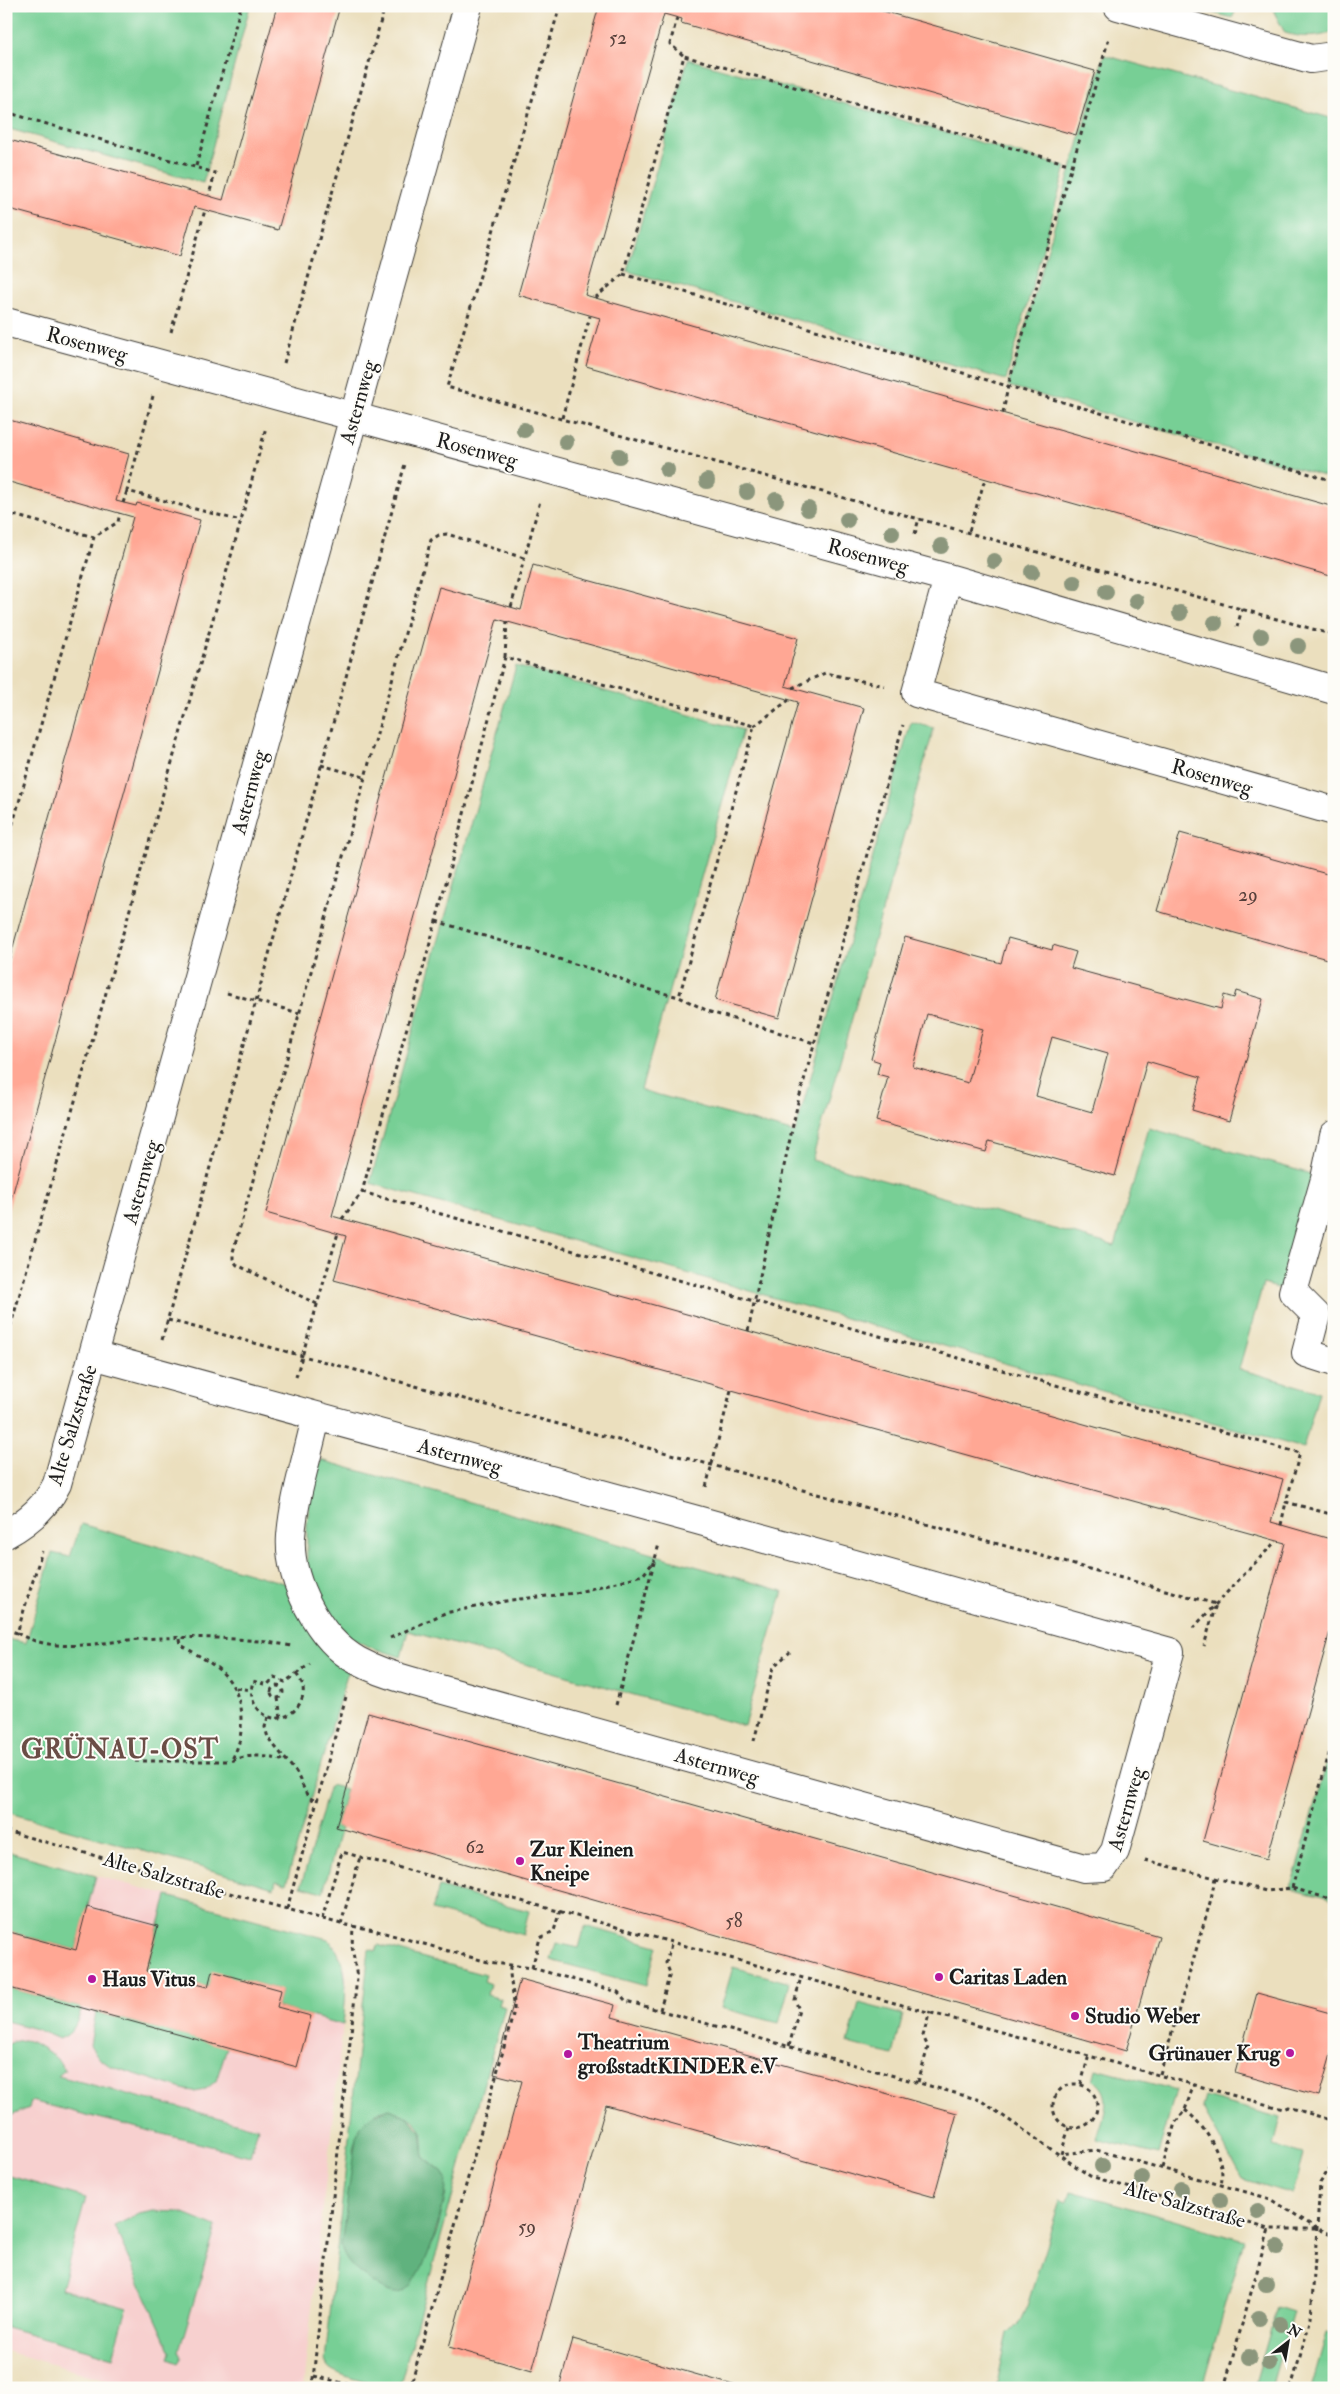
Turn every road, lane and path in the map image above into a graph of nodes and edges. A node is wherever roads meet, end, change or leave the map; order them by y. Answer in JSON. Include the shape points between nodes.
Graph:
{"nodes":[{"id":1,"x":242,"y":6,"type":"edge"},
{"id":2,"x":385,"y":6,"type":"edge"},
{"id":3,"x":468,"y":6,"type":"edge"},
{"id":4,"x":560,"y":6,"type":"edge"},
{"id":5,"x":1118,"y":6,"type":"edge"},
{"id":6,"x":677,"y":18,"type":"dead end"},
{"id":7,"x":684,"y":56,"type":"junction"},
{"id":8,"x":1334,"y":56,"type":"edge"},
{"id":9,"x":6,"y":112,"type":"edge"},
{"id":10,"x":1072,"y":165,"type":"junction"},
{"id":11,"x":196,"y":166,"type":"junction"},
{"id":12,"x":208,"y":195,"type":"dead end"},
{"id":13,"x":204,"y":210,"type":"dead end"},
{"id":14,"x":623,"y":274,"type":"junction"},
{"id":15,"x":594,"y":298,"type":"dead end"},
{"id":16,"x":590,"y":316,"type":"dead end"},
{"id":17,"x":6,"y":322,"type":"edge"},
{"id":18,"x":162,"y":364,"type":"junction"},
{"id":19,"x":1008,"y":386,"type":"junction"},
{"id":20,"x":274,"y":395,"type":"junction"},
{"id":21,"x":1003,"y":413,"type":"dead end"},
{"id":22,"x":354,"y":416,"type":"junction"},
{"id":23,"x":562,"y":418,"type":"junction"},
{"id":24,"x":413,"y":432,"type":"junction"},
{"id":25,"x":548,"y":469,"type":"junction"},
{"id":26,"x":985,"y":479,"type":"dead end"},
{"id":27,"x":1334,"y":481,"type":"edge"},
{"id":28,"x":127,"y":491,"type":"junction"},
{"id":29,"x":123,"y":503,"type":"dead end"},
{"id":30,"x":6,"y":513,"type":"edge"},
{"id":31,"x":120,"y":513,"type":"dead end"},
{"id":32,"x":241,"y":521,"type":"junction"},
{"id":33,"x":969,"y":532,"type":"junction"},
{"id":34,"x":94,"y":537,"type":"junction"},
{"id":35,"x":524,"y":558,"type":"junction"},
{"id":36,"x":948,"y":578,"type":"junction"},
{"id":37,"x":511,"y":607,"type":"dead end"},
{"id":38,"x":507,"y":621,"type":"dead end"},
{"id":39,"x":1334,"y":635,"type":"edge"},
{"id":40,"x":505,"y":657,"type":"junction"},
{"id":41,"x":792,"y":688,"type":"dead end"},
{"id":42,"x":1334,"y":690,"type":"edge"},
{"id":43,"x":916,"y":693,"type":"junction"},
{"id":44,"x":789,"y":700,"type":"dead end"},
{"id":45,"x":754,"y":726,"type":"junction"},
{"id":46,"x":321,"y":765,"type":"junction"},
{"id":47,"x":364,"y":776,"type":"junction"},
{"id":48,"x":1334,"y":811,"type":"edge"},
{"id":49,"x":6,"y":848,"type":"edge"},
{"id":50,"x":436,"y":921,"type":"junction"},
{"id":51,"x":241,"y":997,"type":"dead end"},
{"id":52,"x":679,"y":997,"type":"junction"},
{"id":53,"x":256,"y":1001,"type":"junction"},
{"id":54,"x":299,"y":1013,"type":"junction"},
{"id":55,"x":814,"y":1043,"type":"junction"},
{"id":56,"x":1334,"y":1135,"type":"edge"},
{"id":57,"x":362,"y":1192,"type":"junction"},
{"id":58,"x":342,"y":1219,"type":"dead end"},
{"id":59,"x":338,"y":1233,"type":"dead end"},
{"id":60,"x":755,"y":1301,"type":"junction"},
{"id":61,"x":317,"y":1304,"type":"junction"},
{"id":62,"x":748,"y":1331,"type":"dead end"},
{"id":63,"x":6,"y":1342,"type":"edge"},
{"id":64,"x":93,"y":1355,"type":"junction"},
{"id":65,"x":1334,"y":1362,"type":"edge"},
{"id":66,"x":154,"y":1372,"type":"junction"},
{"id":67,"x":731,"y":1390,"type":"dead end"},
{"id":68,"x":288,"y":1409,"type":"junction"},
{"id":69,"x":316,"y":1417,"type":"junction"},
{"id":70,"x":1286,"y":1502,"type":"junction"},
{"id":71,"x":667,"y":1512,"type":"junction"},
{"id":72,"x":1334,"y":1515,"type":"edge"},
{"id":73,"x":697,"y":1520,"type":"junction"},
{"id":74,"x":1281,"y":1525,"type":"dead end"},
{"id":75,"x":18,"y":1527,"type":"edge"},
{"id":76,"x":1276,"y":1541,"type":"dead end"},
{"id":77,"x":656,"y":1560,"type":"junction"},
{"id":78,"x":6,"y":1629,"type":"edge"},
{"id":79,"x":17,"y":1632,"type":"junction"},
{"id":80,"x":180,"y":1639,"type":"junction"},
{"id":81,"x":298,"y":1648,"type":"dead end"},
{"id":82,"x":790,"y":1652,"type":"dead end"},
{"id":83,"x":1170,"y":1652,"type":"junction"},
{"id":84,"x":357,"y":1661,"type":"junction"},
{"id":85,"x":276,"y":1678,"type":"junction"},
{"id":86,"x":277,"y":1685,"type":"junction"},
{"id":87,"x":236,"y":1688,"type":"junction"},
{"id":88,"x":251,"y":1690,"type":"junction"},
{"id":89,"x":278,"y":1698,"type":"junction"},
{"id":90,"x":268,"y":1717,"type":"junction"},
{"id":91,"x":281,"y":1718,"type":"junction"},
{"id":92,"x":608,"y":1735,"type":"junction"},
{"id":93,"x":1334,"y":1736,"type":"edge"},
{"id":94,"x":285,"y":1758,"type":"junction"},
{"id":95,"x":135,"y":1761,"type":"dead end"},
{"id":96,"x":232,"y":1761,"type":"junction"},
{"id":97,"x":746,"y":1774,"type":"junction"},
{"id":98,"x":316,"y":1801,"type":"junction"},
{"id":99,"x":6,"y":1831,"type":"edge"},
{"id":100,"x":1115,"y":1851,"type":"junction"},
{"id":101,"x":360,"y":1857,"type":"junction"},
{"id":102,"x":1214,"y":1878,"type":"junction"},
{"id":103,"x":1292,"y":1888,"type":"junction"},
{"id":104,"x":1334,"y":1900,"type":"edge"},
{"id":105,"x":286,"y":1909,"type":"junction"},
{"id":106,"x":560,"y":1910,"type":"junction"},
{"id":107,"x":322,"y":1919,"type":"junction"},
{"id":108,"x":341,"y":1924,"type":"junction"},
{"id":109,"x":353,"y":1927,"type":"junction"},
{"id":110,"x":672,"y":1942,"type":"junction"},
{"id":111,"x":510,"y":1965,"type":"junction"},
{"id":112,"x":532,"y":1968,"type":"junction"},
{"id":113,"x":800,"y":1977,"type":"junction"},
{"id":114,"x":660,"y":2010,"type":"junction"},
{"id":115,"x":930,"y":2012,"type":"junction"},
{"id":116,"x":789,"y":2046,"type":"junction"},
{"id":117,"x":1090,"y":2055,"type":"junction"},
{"id":118,"x":1160,"y":2074,"type":"junction"},
{"id":119,"x":918,"y":2082,"type":"junction"},
{"id":120,"x":1081,"y":2084,"type":"junction"},
{"id":121,"x":1194,"y":2084,"type":"junction"},
{"id":122,"x":1185,"y":2110,"type":"junction"},
{"id":123,"x":1334,"y":2121,"type":"edge"},
{"id":124,"x":1069,"y":2127,"type":"junction"},
{"id":125,"x":1060,"y":2154,"type":"junction"},
{"id":126,"x":1334,"y":2162,"type":"edge"},
{"id":127,"x":1162,"y":2168,"type":"junction"},
{"id":128,"x":1221,"y":2185,"type":"junction"},
{"id":129,"x":1269,"y":2228,"type":"junction"},
{"id":130,"x":1318,"y":2229,"type":"junction"},
{"id":131,"x":1334,"y":2235,"type":"edge"},
{"id":132,"x":314,"y":2376,"type":"junction"},
{"id":133,"x":312,"y":2388,"type":"edge"},
{"id":134,"x":363,"y":2388,"type":"edge"},
{"id":135,"x":410,"y":2388,"type":"edge"},
{"id":136,"x":1224,"y":2388,"type":"edge"},
{"id":137,"x":1291,"y":2388,"type":"edge"}],
"edges":[{"from":1,"to":11,"type":"path"},
{"from":2,"to":20,"type":"path"},
{"from":3,"to":22,"type":"street","name":"Asternweg"},
{"from":4,"to":23,"type":"path","via":[[447,387]]},
{"from":5,"to":8,"type":"street","via":[[1311,59]]},
{"from":5,"to":10,"type":"path"},
{"from":6,"to":7,"type":"path","via":[[670,44]]},
{"from":7,"to":10,"type":"path"},
{"from":7,"to":14,"type":"path"},
{"from":9,"to":11,"type":"path"},
{"from":10,"to":19,"type":"path"},
{"from":11,"to":12,"type":"path","via":[[215,173]]},
{"from":13,"to":18,"type":"path"},
{"from":14,"to":15,"type":"path"},
{"from":14,"to":19,"type":"path"},
{"from":16,"to":23,"type":"path"},
{"from":17,"to":18,"type":"street","name":"Rosenweg"},
{"from":18,"to":20,"type":"street","name":"Rosenweg"},
{"from":18,"to":28,"type":"path"},
{"from":19,"to":21,"type":"path"},
{"from":19,"to":27,"type":"path"},
{"from":20,"to":22,"type":"street","name":"Rosenweg"},
{"from":20,"to":32,"type":"path"},
{"from":22,"to":24,"type":"street","name":"Rosenweg"},
{"from":22,"to":64,"type":"street","name":"Asternweg"},
{"from":23,"to":33,"type":"path"},
{"from":24,"to":25,"type":"street","name":"Rosenweg"},
{"from":24,"to":46,"type":"path"},
{"from":25,"to":35,"type":"path"},
{"from":25,"to":36,"type":"street","name":"Rosenweg"},
{"from":26,"to":33,"type":"path"},
{"from":28,"to":29,"type":"path"},
{"from":28,"to":32,"type":"path"},
{"from":30,"to":34,"type":"path"},
{"from":31,"to":34,"type":"path","via":[[118,522]]},
{"from":32,"to":63,"type":"path"},
{"from":33,"to":39,"type":"path"},
{"from":34,"to":49,"type":"path"},
{"from":35,"to":37,"type":"path"},
{"from":35,"to":47,"type":"path","via":[[447,534],[431,540]]},
{"from":36,"to":42,"type":"street","name":"Rosenweg"},
{"from":36,"to":43,"type":"street"},
{"from":38,"to":40,"type":"path"},
{"from":40,"to":45,"type":"path"},
{"from":40,"to":50,"type":"path"},
{"from":41,"to":43,"type":"path","via":[[826,673]]},
{"from":43,"to":48,"type":"street","name":"Rosenweg"},
{"from":43,"to":55,"type":"path","via":[[904,721]]},
{"from":44,"to":45,"type":"path"},
{"from":45,"to":52,"type":"path"},
{"from":46,"to":47,"type":"path"},
{"from":46,"to":53,"type":"path"},
{"from":47,"to":54,"type":"path"},
{"from":50,"to":52,"type":"path","via":[[617,977],[635,986]]},
{"from":50,"to":57,"type":"path"},
{"from":51,"to":53,"type":"path"},
{"from":52,"to":55,"type":"path","via":[[710,1012]]},
{"from":53,"to":54,"type":"path"},
{"from":53,"to":66,"type":"path"},
{"from":54,"to":61,"type":"path","via":[[233,1260],[248,1272]]},
{"from":55,"to":60,"type":"path"},
{"from":56,"to":65,"type":"street","via":[[1325,1179],[1292,1292],[1316,1315],[1306,1353]]},
{"from":57,"to":58,"type":"path"},
{"from":57,"to":60,"type":"path"},
{"from":59,"to":61,"type":"path"},
{"from":60,"to":62,"type":"path"},
{"from":60,"to":70,"type":"path","via":[[1300,1453]]},
{"from":61,"to":68,"type":"path"},
{"from":64,"to":66,"type":"street","name":"Asternweg"},
{"from":64,"to":75,"type":"street","name":"Alte Salzstraße","via":[[57,1484],[51,1496]]},
{"from":66,"to":68,"type":"street","name":"Asternweg"},
{"from":67,"to":73,"type":"path"},
{"from":68,"to":69,"type":"street","name":"Asternweg"},
{"from":69,"to":71,"type":"street","name":"Asternweg"},
{"from":69,"to":84,"type":"street","name":"Asternweg","via":[[291,1537],[296,1578],[315,1618],[332,1640]]},
{"from":70,"to":72,"type":"path"},
{"from":70,"to":74,"type":"path"},
{"from":71,"to":73,"type":"street","name":"Asternweg"},
{"from":71,"to":77,"type":"path"},
{"from":73,"to":83,"type":"street","name":"Asternweg"},
{"from":75,"to":79,"type":"path","via":[[42,1540],[43,1549]]},
{"from":76,"to":83,"type":"path"},
{"from":77,"to":84,"type":"path","via":[[642,1575],[575,1593],[445,1613],[367,1646]]},
{"from":77,"to":92,"type":"path"},
{"from":78,"to":79,"type":"path"},
{"from":79,"to":80,"type":"path","via":[[45,1644],[68,1646]]},
{"from":80,"to":81,"type":"path","via":[[246,1640]]},
{"from":80,"to":87,"type":"path","via":[[181,1645],[217,1668]]},
{"from":82,"to":97,"type":"path","via":[[773,1667]]},
{"from":83,"to":100,"type":"street","name":"Asternweg"},
{"from":84,"to":92,"type":"street","name":"Asternweg","via":[[411,1681]]},
{"from":84,"to":98,"type":"path"},
{"from":85,"to":86,"type":"path"},
{"from":85,"to":88,"type":"path","via":[[267,1685],[253,1681]]},
{"from":85,"to":91,"type":"path","via":[[285,1682],[296,1674],[302,1683],[303,1695],[298,1707]]},
{"from":86,"to":89,"type":"path","via":[[283,1690]]},
{"from":86,"to":89,"type":"path","via":[[271,1693]]},
{"from":87,"to":88,"type":"path"},
{"from":87,"to":96,"type":"path","via":[[241,1726],[239,1746]]},
{"from":88,"to":90,"type":"path","via":[[256,1706]]},
{"from":89,"to":91,"type":"path"},
{"from":90,"to":91,"type":"path"},
{"from":90,"to":94,"type":"path","via":[[266,1732]]},
{"from":92,"to":97,"type":"street","name":"Asternweg"},
{"from":93,"to":103,"type":"path"},
{"from":94,"to":96,"type":"path","via":[[251,1755]]},
{"from":94,"to":98,"type":"path","via":[[308,1797]]},
{"from":95,"to":96,"type":"path"},
{"from":97,"to":100,"type":"street","name":"Asternweg","via":[[1084,1868],[1104,1867]]},
{"from":98,"to":105,"type":"path"},
{"from":99,"to":105,"type":"path","name":"Alte Salzstraße"},
{"from":100,"to":102,"type":"path"},
{"from":101,"to":106,"type":"path"},
{"from":101,"to":107,"type":"path","via":[[342,1852]]},
{"from":101,"to":108,"type":"path"},
{"from":102,"to":103,"type":"path","via":[[1266,1891]]},
{"from":102,"to":118,"type":"path","via":[[1211,1899]]},
{"from":103,"to":104,"type":"path"},
{"from":105,"to":107,"type":"path","name":"Alte Salzstraße"},
{"from":106,"to":110,"type":"path"},
{"from":106,"to":112,"type":"path","via":[[554,1931],[540,1938]]},
{"from":107,"to":108,"type":"path","name":"Alte Salzstraße"},
{"from":108,"to":109,"type":"path","name":"Alte Salzstraße"},
{"from":109,"to":111,"type":"path","name":"Alte Salzstraße"},
{"from":109,"to":132,"type":"path","via":[[356,1984]]},
{"from":110,"to":113,"type":"path"},
{"from":110,"to":114,"type":"path","via":[[666,1963],[670,1973]]},
{"from":111,"to":112,"type":"path","name":"Alte Salzstraße"},
{"from":111,"to":135,"type":"path","via":[[514,2011]]},
{"from":112,"to":114,"type":"path","name":"Alte Salzstraße","via":[[618,1992],[626,2001]]},
{"from":113,"to":115,"type":"path"},
{"from":113,"to":116,"type":"path","via":[[795,2000],[799,2010]]},
{"from":114,"to":116,"type":"path","name":"Alte Salzstraße"},
{"from":115,"to":117,"type":"path"},
{"from":115,"to":119,"type":"path","via":[[923,2036],[928,2047]]},
{"from":116,"to":119,"type":"path","name":"Alte Salzstraße"},
{"from":117,"to":118,"type":"path"},
{"from":117,"to":120,"type":"path"},
{"from":118,"to":121,"type":"path"},
{"from":119,"to":125,"type":"path","name":"Alte Salzstraße","via":[[980,2100]]},
{"from":120,"to":124,"type":"path","via":[[1093,2094],[1097,2108],[1090,2122],[1077,2128]]},
{"from":120,"to":124,"type":"path","via":[[1061,2088],[1054,2100],[1054,2114]]},
{"from":121,"to":122,"type":"path","name":"Alte Salzstraße"},
{"from":121,"to":123,"type":"path"},
{"from":122,"to":127,"type":"path","name":"Alte Salzstraße","via":[[1175,2123]]},
{"from":122,"to":128,"type":"path","name":"Alte Salzstraße","via":[[1197,2119],[1219,2159],[1223,2176]]},
{"from":124,"to":125,"type":"path"},
{"from":125,"to":127,"type":"path","name":"Alte Salzstraße","via":[[1096,2150]]},
{"from":125,"to":129,"type":"path","name":"Alte Salzstraße","via":[[1090,2176]]},
{"from":126,"to":130,"type":"path","via":[[1320,2184]]},
{"from":127,"to":128,"type":"path","name":"Alte Salzstraße"},
{"from":128,"to":130,"type":"path","name":"Alte Salzstraße","via":[[1272,2200]]},
{"from":129,"to":130,"type":"path","name":"Alte Salzstraße"},
{"from":129,"to":136,"type":"path"},
{"from":130,"to":131,"type":"path","name":"Alte Salzstraße"},
{"from":130,"to":137,"type":"path","via":[[1311,2318]]},
{"from":132,"to":133,"type":"path"},
{"from":132,"to":134,"type":"path"}]}
